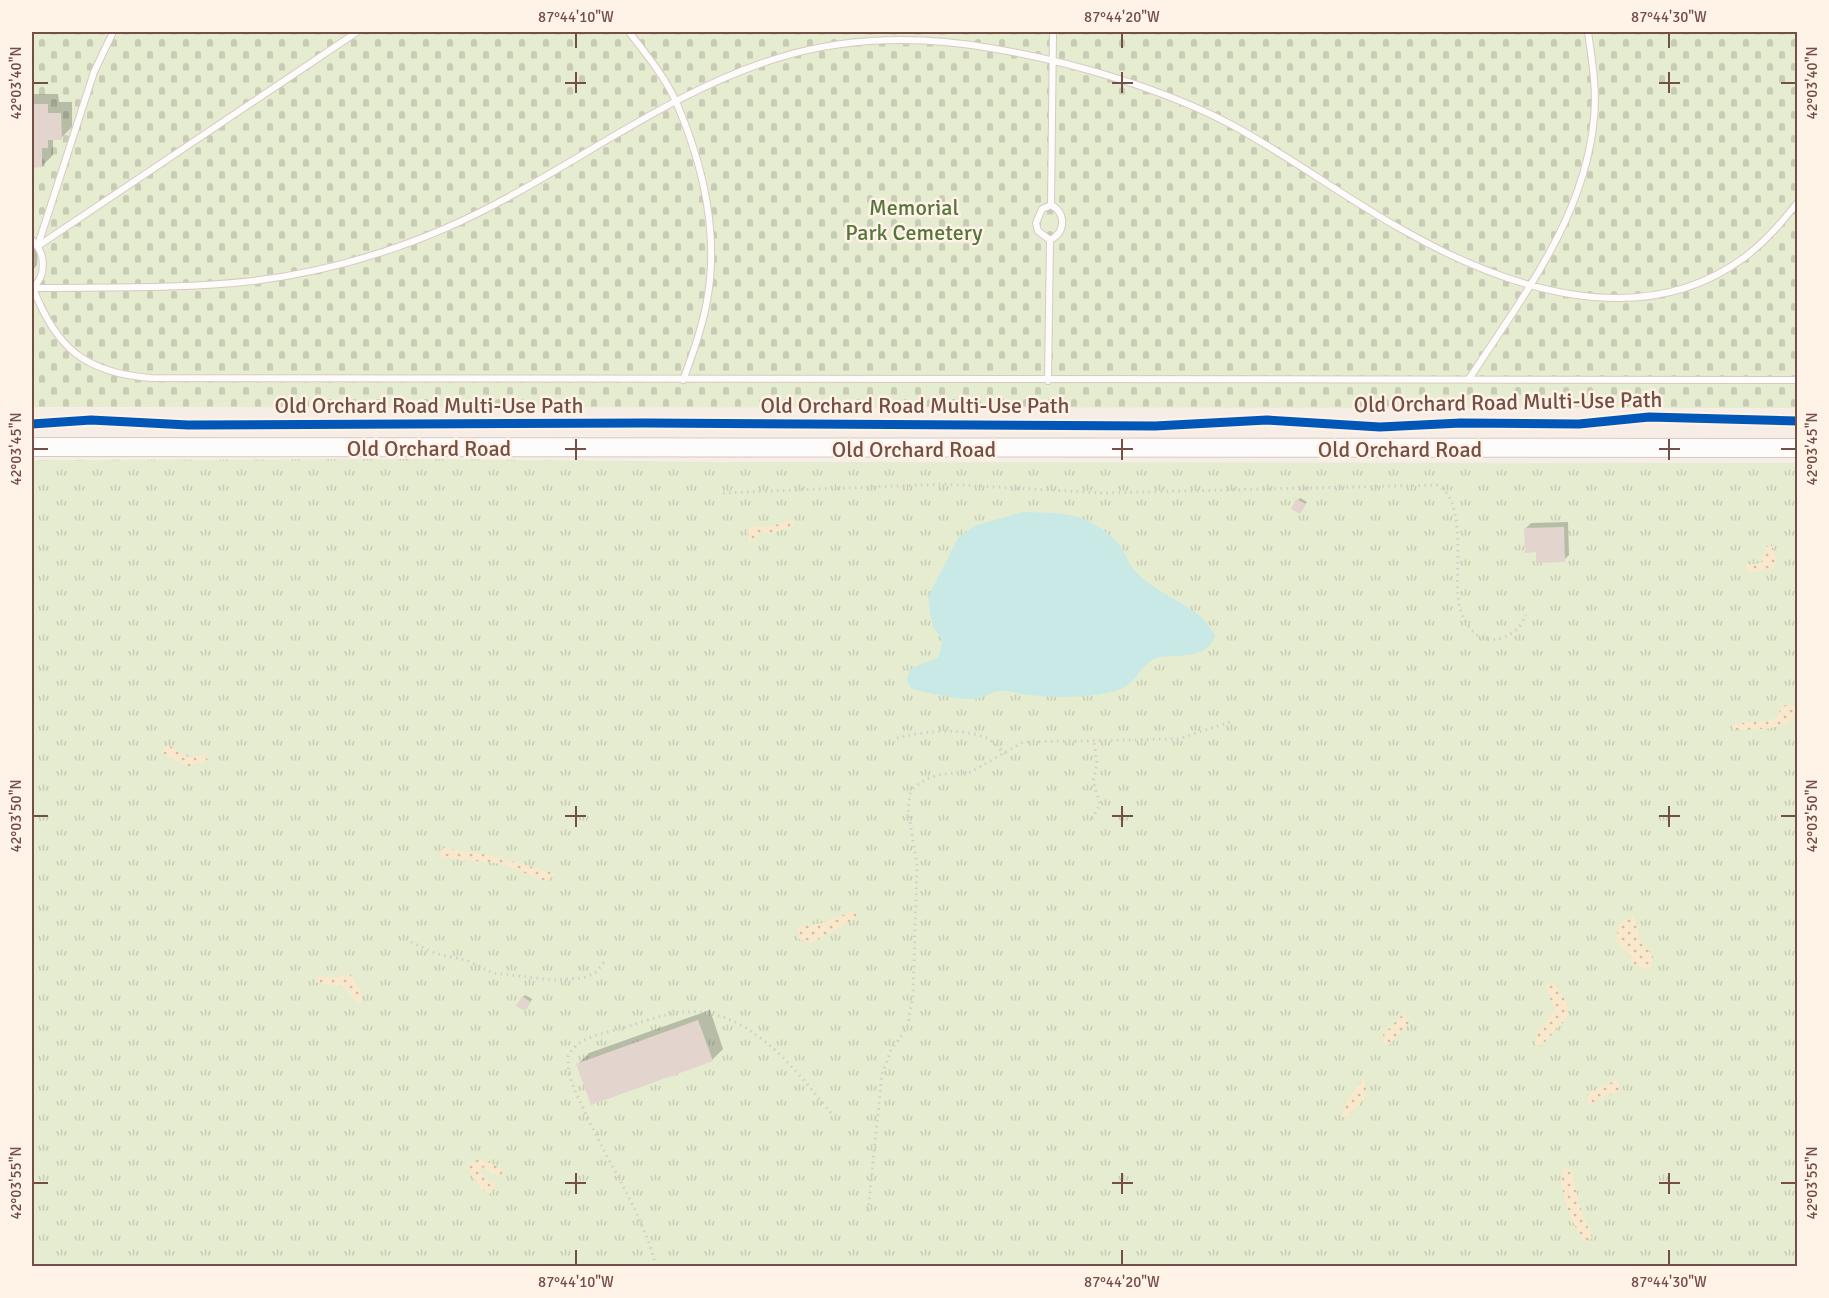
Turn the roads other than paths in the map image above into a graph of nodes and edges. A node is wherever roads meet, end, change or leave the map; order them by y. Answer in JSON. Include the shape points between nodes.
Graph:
{"nodes":[{"id":1,"x":113,"y":32,"type":"edge"},
{"id":2,"x":357,"y":32,"type":"edge"},
{"id":3,"x":629,"y":32,"type":"edge"},
{"id":4,"x":1053,"y":32,"type":"edge"},
{"id":5,"x":1588,"y":32,"type":"edge"},
{"id":6,"x":1053,"y":61,"type":"junction"},
{"id":7,"x":676,"y":103,"type":"junction"},
{"id":8,"x":1797,"y":202,"type":"edge"},
{"id":9,"x":1051,"y":205,"type":"junction"},
{"id":10,"x":32,"y":240,"type":"edge"},
{"id":11,"x":1050,"y":240,"type":"junction"},
{"id":12,"x":38,"y":246,"type":"junction"},
{"id":13,"x":1529,"y":286,"type":"junction"},
{"id":14,"x":32,"y":288,"type":"edge"},
{"id":15,"x":1469,"y":379,"type":"junction"},
{"id":16,"x":683,"y":380,"type":"junction"},
{"id":17,"x":1797,"y":380,"type":"edge"},
{"id":18,"x":1048,"y":381,"type":"junction"},
{"id":19,"x":32,"y":447,"type":"edge"},
{"id":20,"x":1797,"y":448,"type":"edge"}],
"edges":[{"from":1,"to":12,"type":"lane","via":[[94,72]]},
{"from":2,"to":12,"type":"lane"},
{"from":3,"to":7,"type":"lane"},
{"from":4,"to":6,"type":"lane"},
{"from":5,"to":13,"type":"lane","via":[[1594,116],[1587,165],[1572,211]]},
{"from":6,"to":7,"type":"lane","via":[[948,41],[861,41],[775,58]]},
{"from":6,"to":9,"type":"lane"},
{"from":6,"to":13,"type":"lane","via":[[1168,98],[1228,123],[1405,231],[1481,269]]},
{"from":7,"to":14,"type":"lane","via":[[447,228],[334,265],[253,281]]},
{"from":7,"to":16,"type":"lane","via":[[695,156],[711,230],[708,299]]},
{"from":8,"to":13,"type":"lane","via":[[1775,230],[1745,257],[1711,278],[1675,291],[1637,299],[1604,298]]},
{"from":9,"to":11,"type":"lane","via":[[1062,215],[1063,224],[1060,233]]},
{"from":9,"to":11,"type":"lane","via":[[1042,208],[1036,223],[1038,231]]},
{"from":10,"to":12,"type":"lane"},
{"from":11,"to":18,"type":"lane"},
{"from":12,"to":14,"type":"lane","via":[[42,271]]},
{"from":13,"to":15,"type":"lane"},
{"from":14,"to":16,"type":"lane","via":[[54,334],[69,348],[105,370],[128,376]]},
{"from":15,"to":17,"type":"lane"},
{"from":15,"to":18,"type":"lane"},
{"from":16,"to":18,"type":"lane"},
{"from":19,"to":20,"type":"main road","name":"Old Orchard Road"}]}
